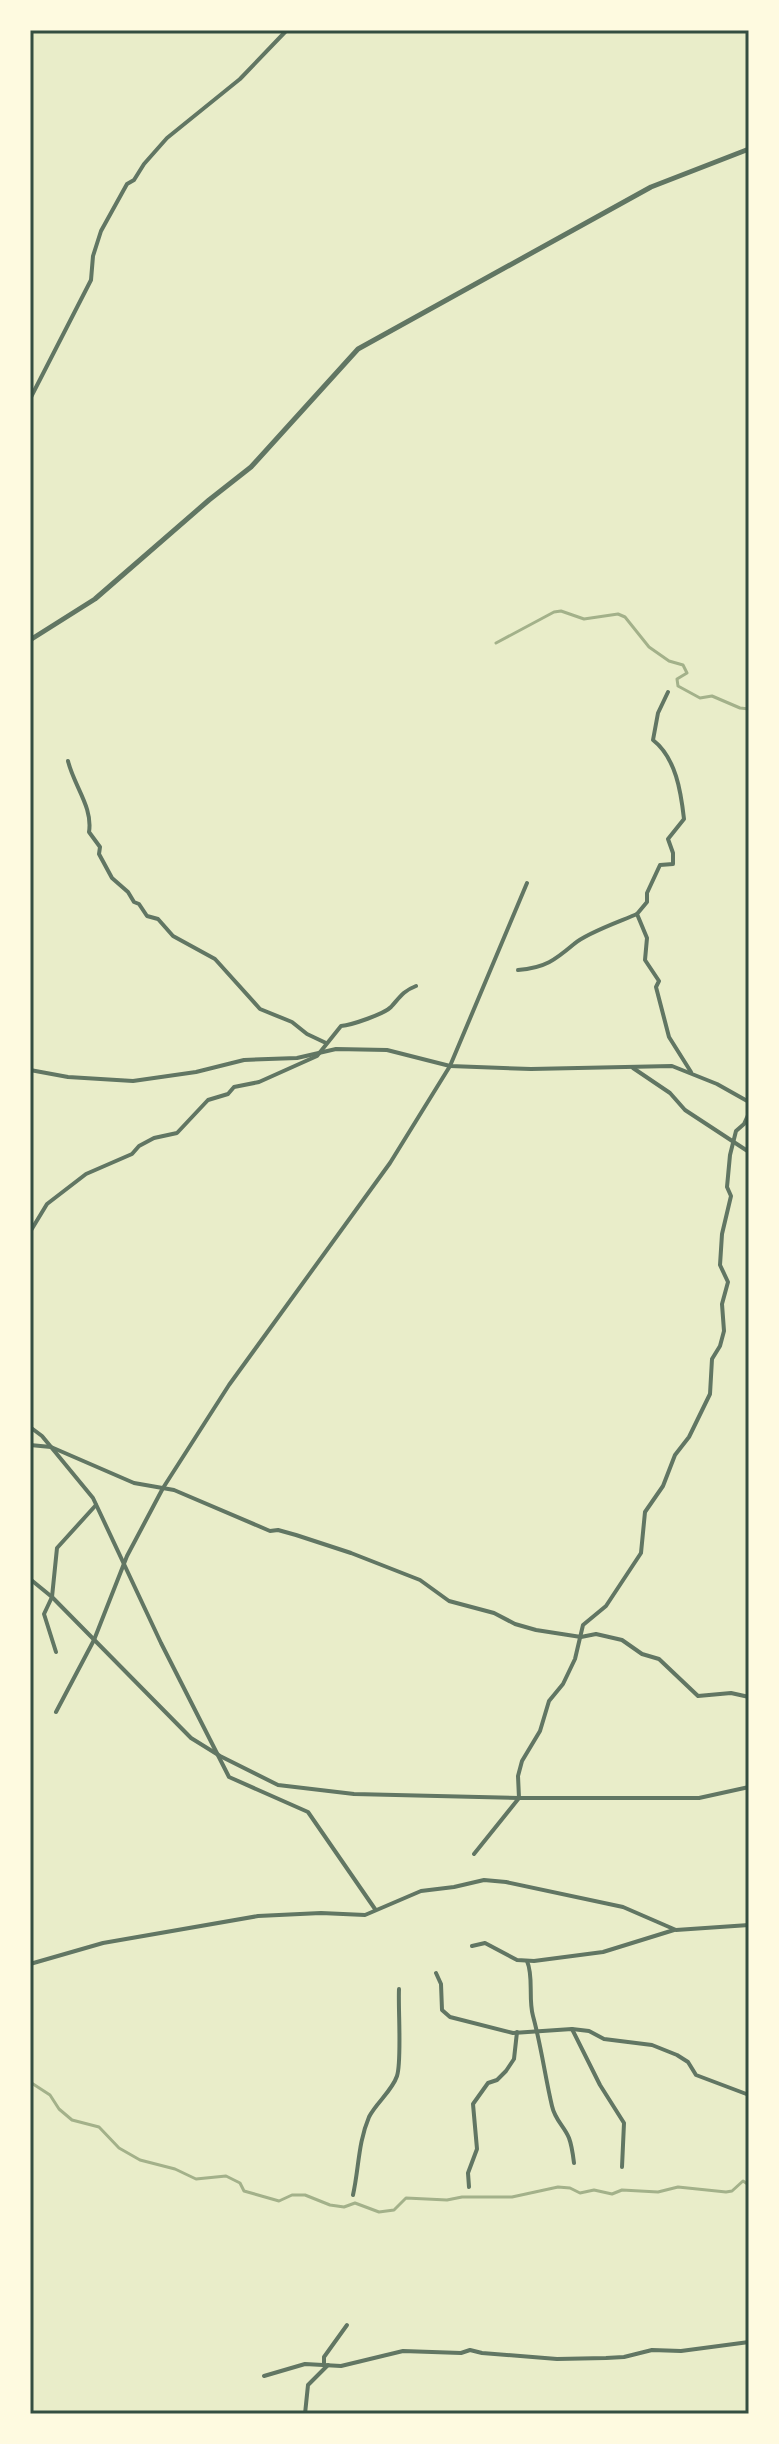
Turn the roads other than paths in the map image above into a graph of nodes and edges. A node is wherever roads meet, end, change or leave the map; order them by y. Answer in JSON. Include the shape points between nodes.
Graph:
{"nodes":[{"id":1,"x":287,"y":30,"type":"edge"},
{"id":2,"x":749,"y":149,"type":"edge"},
{"id":3,"x":30,"y":399,"type":"edge"},
{"id":4,"x":30,"y":640,"type":"edge"},
{"id":5,"x":668,"y":692,"type":"dead end"},
{"id":6,"x":68,"y":761,"type":"dead end"},
{"id":7,"x":527,"y":883,"type":"dead end"},
{"id":8,"x":637,"y":914,"type":"junction"},
{"id":9,"x":518,"y":970,"type":"dead end"},
{"id":10,"x":416,"y":986,"type":"dead end"},
{"id":11,"x":326,"y":1043,"type":"junction"},
{"id":12,"x":322,"y":1052,"type":"junction"},
{"id":13,"x":450,"y":1066,"type":"junction"},
{"id":14,"x":630,"y":1066,"type":"junction"},
{"id":15,"x":30,"y":1070,"type":"edge"},
{"id":16,"x":691,"y":1073,"type":"junction"},
{"id":17,"x":748,"y":1106,"type":"edge"},
{"id":18,"x":733,"y":1144,"type":"junction"},
{"id":19,"x":749,"y":1152,"type":"edge"},
{"id":20,"x":30,"y":1232,"type":"edge"},
{"id":21,"x":30,"y":1427,"type":"edge"},
{"id":22,"x":30,"y":1445,"type":"edge"},
{"id":23,"x":51,"y":1447,"type":"junction"},
{"id":24,"x":163,"y":1488,"type":"junction"},
{"id":25,"x":96,"y":1505,"type":"junction"},
{"id":26,"x":124,"y":1564,"type":"junction"},
{"id":27,"x":30,"y":1579,"type":"edge"},
{"id":28,"x":52,"y":1597,"type":"junction"},
{"id":29,"x":581,"y":1637,"type":"junction"},
{"id":30,"x":94,"y":1640,"type":"junction"},
{"id":31,"x":56,"y":1652,"type":"dead end"},
{"id":32,"x":749,"y":1697,"type":"edge"},
{"id":33,"x":56,"y":1712,"type":"dead end"},
{"id":34,"x":220,"y":1756,"type":"junction"},
{"id":35,"x":749,"y":1787,"type":"edge"},
{"id":36,"x":519,"y":1798,"type":"junction"},
{"id":37,"x":474,"y":1854,"type":"dead end"},
{"id":38,"x":376,"y":1909,"type":"junction"},
{"id":39,"x":749,"y":1925,"type":"edge"},
{"id":40,"x":676,"y":1930,"type":"junction"},
{"id":41,"x":472,"y":1946,"type":"dead end"},
{"id":42,"x":527,"y":1961,"type":"junction"},
{"id":43,"x":30,"y":1964,"type":"edge"},
{"id":44,"x":436,"y":1973,"type":"dead end"},
{"id":45,"x":399,"y":1989,"type":"dead end"},
{"id":46,"x":572,"y":2029,"type":"junction"},
{"id":47,"x":538,"y":2030,"type":"junction"},
{"id":48,"x":517,"y":2032,"type":"junction"},
{"id":49,"x":749,"y":2095,"type":"edge"},
{"id":50,"x":574,"y":2163,"type":"dead end"},
{"id":51,"x":622,"y":2167,"type":"dead end"},
{"id":52,"x":469,"y":2187,"type":"dead end"},
{"id":53,"x":353,"y":2195,"type":"dead end"},
{"id":54,"x":347,"y":2325,"type":"dead end"},
{"id":55,"x":749,"y":2342,"type":"edge"},
{"id":56,"x":327,"y":2364,"type":"junction"},
{"id":57,"x":264,"y":2376,"type":"dead end"},
{"id":58,"x":305,"y":2414,"type":"edge"}],
"edges":[{"from":1,"to":3,"type":"street","via":[[240,79],[167,138],[127,184],[101,231],[91,280]]},
{"from":2,"to":4,"type":"street","via":[[651,187],[358,349],[251,467],[95,599]]},
{"from":5,"to":8,"type":"street","via":[[653,740],[674,770],[684,819],[668,839],[673,864],[660,865]]},
{"from":6,"to":11,"type":"street","via":[[91,821],[89,832],[112,878],[147,916],[215,959],[260,1009]]},
{"from":7,"to":13,"type":"street"},
{"from":8,"to":9,"type":"street","via":[[572,945],[556,960]]},
{"from":8,"to":16,"type":"street","via":[[647,938],[645,960],[659,981],[656,987],[669,1037]]},
{"from":10,"to":11,"type":"street","via":[[402,992],[384,1012],[341,1026]]},
{"from":11,"to":12,"type":"street"},
{"from":12,"to":13,"type":"street","via":[[387,1050]]},
{"from":12,"to":15,"type":"street","via":[[133,1081]]},
{"from":12,"to":20,"type":"street","via":[[208,1100],[177,1133],[154,1138],[86,1174],[47,1204]]},
{"from":13,"to":14,"type":"street"},
{"from":13,"to":24,"type":"street","via":[[390,1163],[229,1385]]},
{"from":14,"to":16,"type":"street","via":[[672,1066]]},
{"from":14,"to":18,"type":"street"},
{"from":16,"to":17,"type":"street"},
{"from":17,"to":18,"type":"street"},
{"from":18,"to":19,"type":"street"},
{"from":18,"to":29,"type":"street","via":[[720,1265],[728,1282],[722,1304],[724,1331],[712,1359],[710,1394],[645,1512],[641,1553],[606,1606],[583,1625]]},
{"from":21,"to":23,"type":"street"},
{"from":22,"to":23,"type":"street"},
{"from":23,"to":24,"type":"street","via":[[134,1483]]},
{"from":23,"to":25,"type":"street"},
{"from":24,"to":26,"type":"street"},
{"from":24,"to":29,"type":"street","via":[[270,1531],[315,1540],[420,1580],[449,1601],[536,1630]]},
{"from":25,"to":26,"type":"street"},
{"from":25,"to":28,"type":"street","via":[[57,1548]]},
{"from":26,"to":30,"type":"street"},
{"from":26,"to":34,"type":"street"},
{"from":27,"to":28,"type":"street"},
{"from":28,"to":30,"type":"street"},
{"from":28,"to":31,"type":"street","via":[[44,1614]]},
{"from":29,"to":32,"type":"street","via":[[596,1634],[622,1640],[659,1659],[698,1696]]},
{"from":29,"to":36,"type":"street","via":[[575,1659],[522,1761]]},
{"from":30,"to":33,"type":"street"},
{"from":30,"to":34,"type":"street","via":[[191,1738]]},
{"from":34,"to":36,"type":"street","via":[[278,1785],[354,1794]]},
{"from":34,"to":38,"type":"street","via":[[229,1777],[308,1812]]},
{"from":35,"to":36,"type":"street","via":[[699,1798]]},
{"from":36,"to":37,"type":"street"},
{"from":38,"to":40,"type":"street","via":[[421,1891],[484,1880],[623,1907]]},
{"from":38,"to":43,"type":"street","via":[[365,1915],[258,1916],[103,1943]]},
{"from":39,"to":40,"type":"street"},
{"from":40,"to":42,"type":"street","via":[[603,1952]]},
{"from":41,"to":42,"type":"street","via":[[485,1943]]},
{"from":42,"to":47,"type":"street"},
{"from":44,"to":48,"type":"street","via":[[442,2010],[450,2017]]},
{"from":45,"to":53,"type":"street","via":[[397,2077],[364,2131]]},
{"from":46,"to":47,"type":"street"},
{"from":46,"to":49,"type":"street","via":[[652,2045],[688,2062],[696,2075]]},
{"from":46,"to":51,"type":"street","via":[[624,2123]]},
{"from":47,"to":48,"type":"street"},
{"from":47,"to":50,"type":"street","via":[[555,2119],[568,2136]]},
{"from":48,"to":52,"type":"street","via":[[514,2059],[473,2104],[477,2149]]},
{"from":54,"to":56,"type":"street","via":[[324,2357]]},
{"from":55,"to":56,"type":"street","via":[[557,2359],[412,2350],[341,2366]]},
{"from":56,"to":57,"type":"street","via":[[305,2364]]},
{"from":56,"to":58,"type":"street","via":[[308,2385]]}]}
